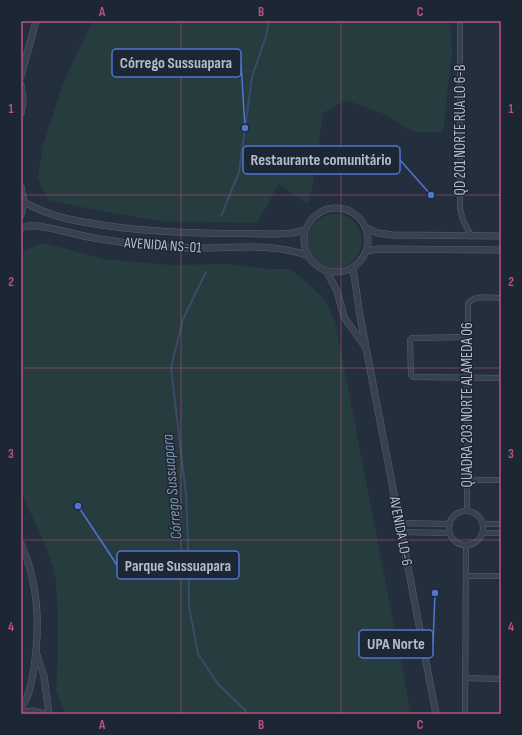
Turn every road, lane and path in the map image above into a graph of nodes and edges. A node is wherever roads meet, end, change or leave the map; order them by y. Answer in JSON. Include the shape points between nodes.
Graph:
{"nodes":[{"id":1,"x":36,"y":21,"type":"edge"},
{"id":2,"x":460,"y":21,"type":"edge"},
{"id":3,"x":21,"y":76,"type":"edge"},
{"id":4,"x":21,"y":85,"type":"edge"},
{"id":5,"x":21,"y":113,"type":"edge"},
{"id":6,"x":21,"y":187,"type":"edge"},
{"id":7,"x":24,"y":202,"type":"junction"},
{"id":8,"x":21,"y":215,"type":"edge"},
{"id":9,"x":21,"y":228,"type":"edge"},
{"id":10,"x":366,"y":228,"type":"junction"},
{"id":11,"x":305,"y":230,"type":"junction"},
{"id":12,"x":471,"y":236,"type":"junction"},
{"id":13,"x":501,"y":236,"type":"edge"},
{"id":14,"x":501,"y":250,"type":"edge"},
{"id":15,"x":366,"y":251,"type":"junction"},
{"id":16,"x":306,"y":255,"type":"junction"},
{"id":17,"x":353,"y":268,"type":"junction"},
{"id":18,"x":328,"y":272,"type":"junction"},
{"id":19,"x":501,"y":298,"type":"edge"},
{"id":20,"x":468,"y":336,"type":"junction"},
{"id":21,"x":368,"y":353,"type":"junction"},
{"id":22,"x":468,"y":377,"type":"junction"},
{"id":23,"x":501,"y":378,"type":"edge"},
{"id":24,"x":467,"y":480,"type":"junction"},
{"id":25,"x":501,"y":480,"type":"edge"},
{"id":26,"x":467,"y":511,"type":"junction"},
{"id":27,"x":400,"y":523,"type":"junction"},
{"id":28,"x":450,"y":524,"type":"junction"},
{"id":29,"x":483,"y":524,"type":"junction"},
{"id":30,"x":501,"y":524,"type":"edge"},
{"id":31,"x":401,"y":532,"type":"junction"},
{"id":32,"x":450,"y":533,"type":"junction"},
{"id":33,"x":483,"y":533,"type":"junction"},
{"id":34,"x":501,"y":533,"type":"edge"},
{"id":35,"x":21,"y":544,"type":"edge"},
{"id":36,"x":466,"y":546,"type":"junction"},
{"id":37,"x":466,"y":576,"type":"junction"},
{"id":38,"x":501,"y":576,"type":"edge"},
{"id":39,"x":36,"y":650,"type":"junction"},
{"id":40,"x":465,"y":678,"type":"junction"},
{"id":41,"x":501,"y":679,"type":"edge"},
{"id":42,"x":21,"y":708,"type":"edge"},
{"id":43,"x":21,"y":712,"type":"edge"},
{"id":44,"x":435,"y":712,"type":"edge"},
{"id":45,"x":45,"y":714,"type":"edge"},
{"id":46,"x":49,"y":714,"type":"edge"},
{"id":47,"x":465,"y":714,"type":"edge"}],
"edges":[{"from":1,"to":3,"type":"street"},
{"from":2,"to":12,"type":"street","name":"QD 201 NORTE RUA LO 6-B","via":[[460,209]]},
{"from":4,"to":5,"type":"street"},
{"from":6,"to":7,"type":"street"},
{"from":7,"to":8,"type":"street"},
{"from":7,"to":11,"type":"street","name":"AVENIDA NS-01","via":[[66,219],[122,228],[169,232],[276,234]]},
{"from":9,"to":16,"type":"street","name":"AVENIDA NS-01","via":[[38,226],[99,239],[154,246],[278,248]]},
{"from":10,"to":11,"type":"street","via":[[358,216],[349,210],[338,208],[318,213],[310,220]]},
{"from":10,"to":12,"type":"street","via":[[393,235]]},
{"from":10,"to":15,"type":"street"},
{"from":11,"to":16,"type":"street","via":[[303,245]]},
{"from":12,"to":13,"type":"street"},
{"from":14,"to":15,"type":"street"},
{"from":15,"to":17,"type":"street","via":[[361,261]]},
{"from":16,"to":18,"type":"street","via":[[317,267]]},
{"from":17,"to":18,"type":"street","via":[[340,273]]},
{"from":17,"to":21,"type":"street","name":"AVENIDA LO-6"},
{"from":18,"to":21,"type":"street","via":[[337,291],[344,317]]},
{"from":19,"to":20,"type":"street","name":"QUADRA 203 NORTE ALAMEDA 06","via":[[471,300],[468,308]]},
{"from":20,"to":22,"type":"street","name":"QUADRA 203 NORTE ALAMEDA 06"},
{"from":20,"to":22,"type":"street","via":[[411,339],[413,377]]},
{"from":21,"to":27,"type":"street","name":"AVENIDA LO-6"},
{"from":22,"to":23,"type":"street"},
{"from":22,"to":24,"type":"street","name":"QUADRA 203 NORTE ALAMEDA 06"},
{"from":24,"to":25,"type":"street"},
{"from":24,"to":26,"type":"street","name":"QUADRA 203 NORTE ALAMEDA 06"},
{"from":26,"to":28,"type":"street","via":[[455,515]]},
{"from":26,"to":29,"type":"street","via":[[477,515]]},
{"from":27,"to":28,"type":"street"},
{"from":27,"to":31,"type":"street","name":"AVENIDA LO-6"},
{"from":28,"to":32,"type":"street"},
{"from":29,"to":30,"type":"street"},
{"from":29,"to":33,"type":"street"},
{"from":31,"to":32,"type":"street"},
{"from":31,"to":44,"type":"street","name":"AVENIDA LO-6"},
{"from":32,"to":36,"type":"street","via":[[456,542]]},
{"from":33,"to":34,"type":"street"},
{"from":33,"to":36,"type":"street","via":[[477,542]]},
{"from":35,"to":39,"type":"street","via":[[36,594]]},
{"from":36,"to":37,"type":"street"},
{"from":37,"to":38,"type":"street"},
{"from":37,"to":40,"type":"street"},
{"from":39,"to":42,"type":"street","via":[[30,691]]},
{"from":39,"to":46,"type":"street","via":[[44,676]]},
{"from":40,"to":41,"type":"street"},
{"from":40,"to":47,"type":"street"},
{"from":43,"to":45,"type":"street","via":[[32,710]]}]}
